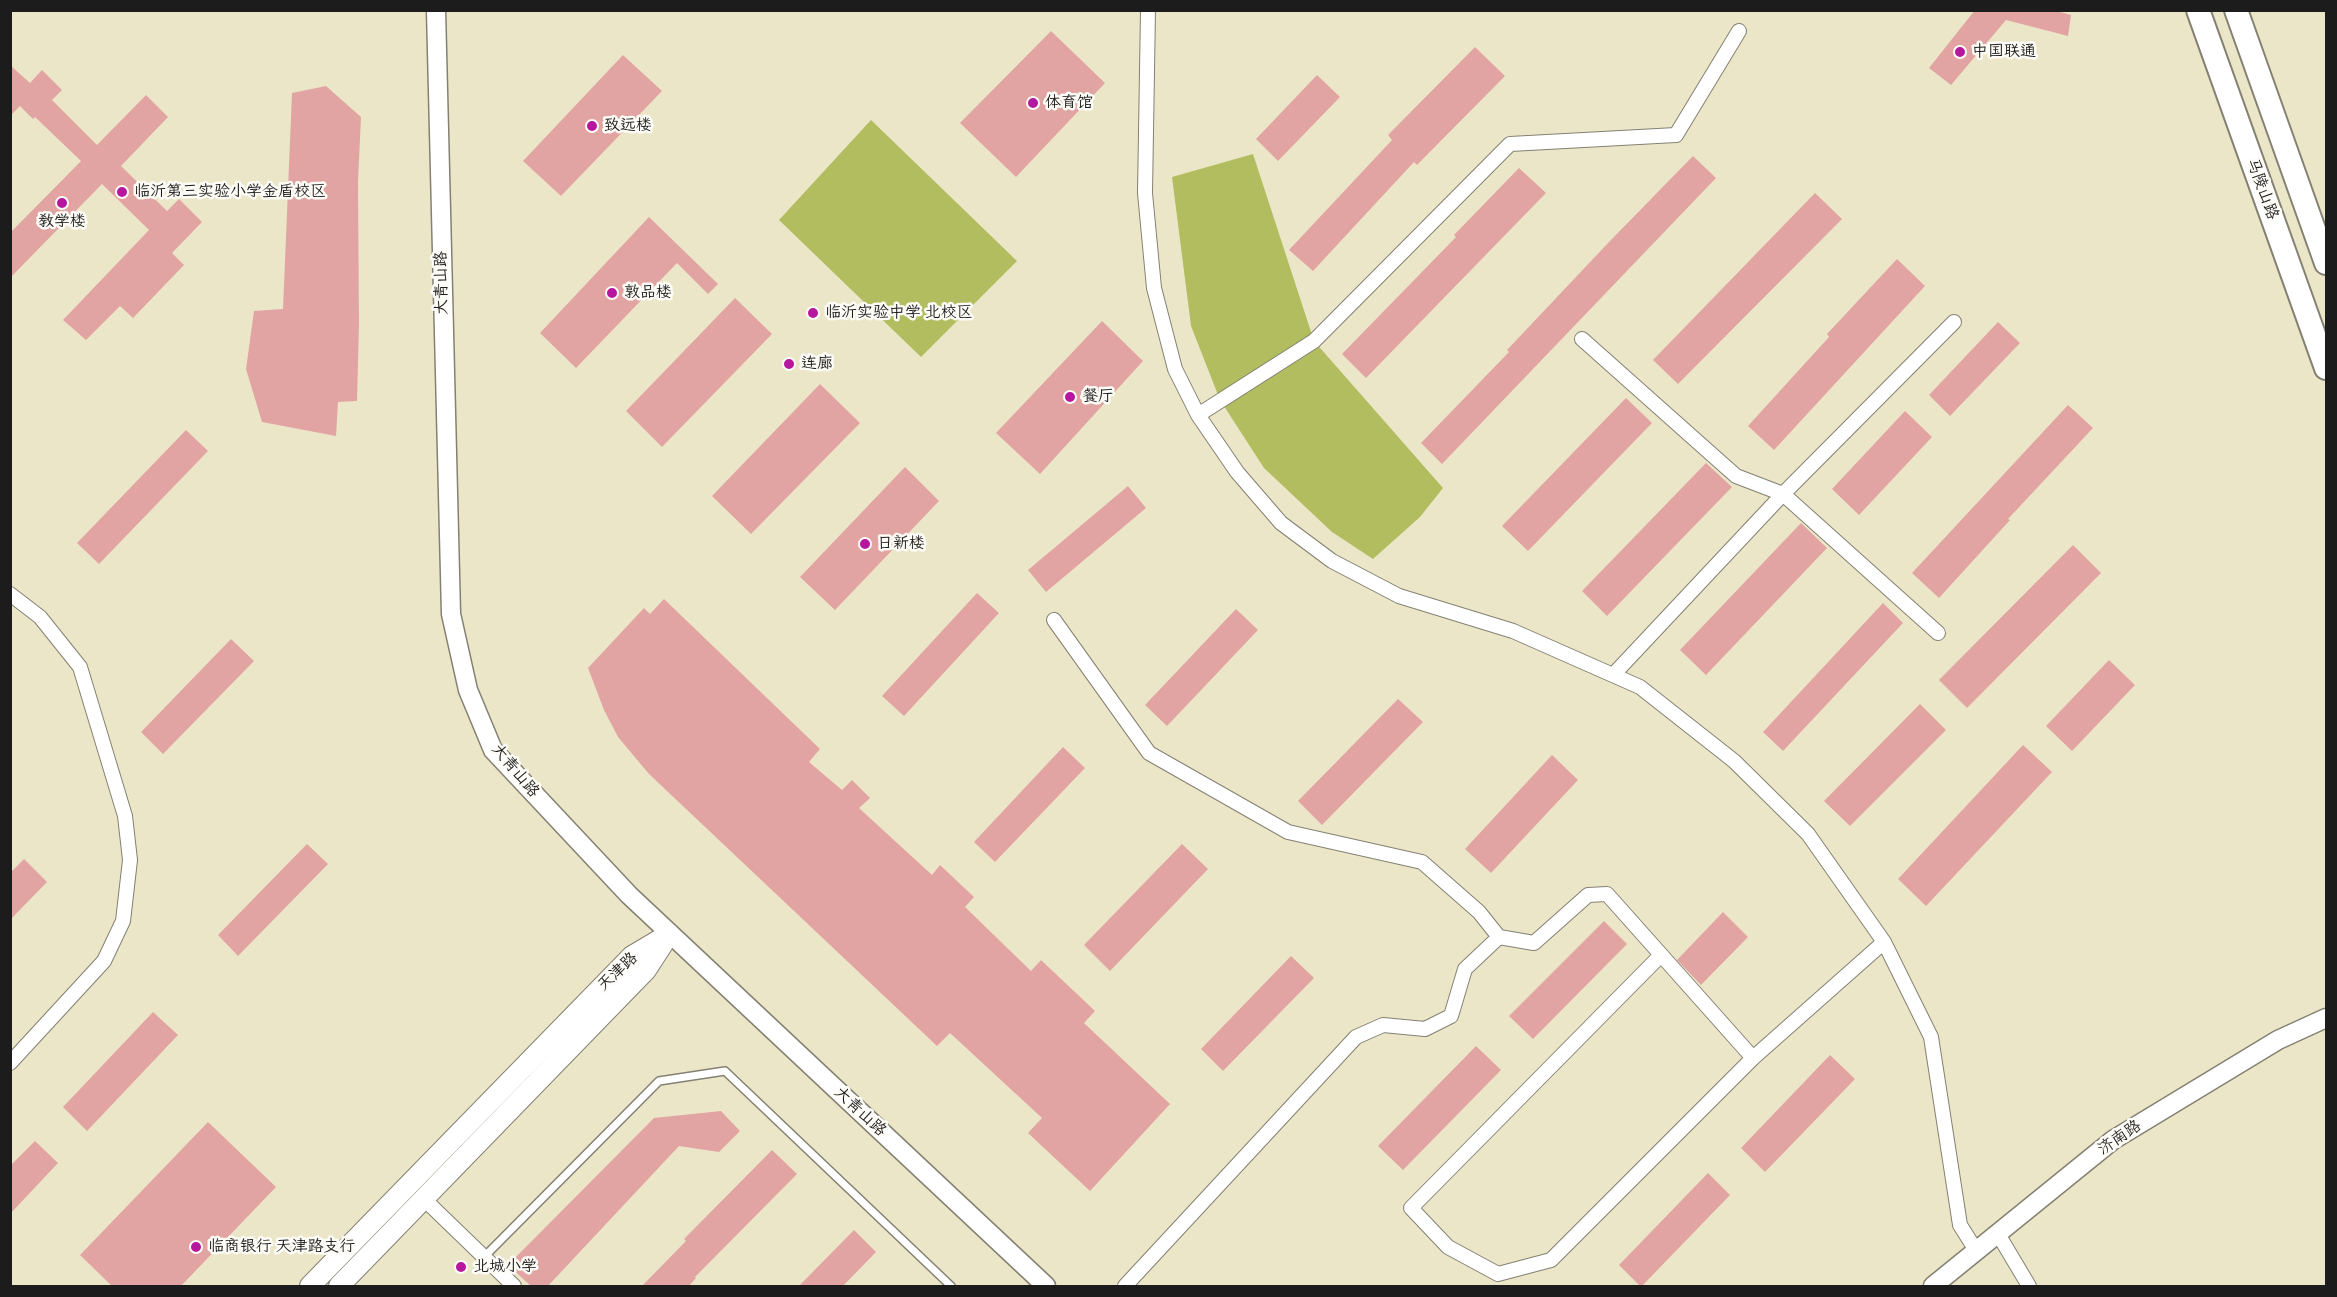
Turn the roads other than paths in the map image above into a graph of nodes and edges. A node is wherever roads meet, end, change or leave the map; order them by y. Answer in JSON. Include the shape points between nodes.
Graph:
{"nodes":[{"id":1,"x":436,"y":10,"type":"edge"},
{"id":2,"x":1148,"y":10,"type":"edge"},
{"id":3,"x":2236,"y":10,"type":"edge"},
{"id":4,"x":2198,"y":11,"type":"edge"},
{"id":5,"x":1739,"y":31,"type":"dead end"},
{"id":6,"x":2326,"y":263,"type":"edge"},
{"id":7,"x":1954,"y":322,"type":"dead end"},
{"id":8,"x":1582,"y":339,"type":"dead end"},
{"id":9,"x":2326,"y":368,"type":"edge"},
{"id":10,"x":1198,"y":415,"type":"junction"},
{"id":11,"x":1783,"y":494,"type":"junction"},
{"id":12,"x":10,"y":594,"type":"edge"},
{"id":13,"x":1054,"y":620,"type":"dead end"},
{"id":14,"x":1938,"y":633,"type":"dead end"},
{"id":15,"x":1613,"y":675,"type":"junction"},
{"id":16,"x":669,"y":934,"type":"junction"},
{"id":17,"x":1499,"y":937,"type":"junction"},
{"id":18,"x":1884,"y":942,"type":"junction"},
{"id":19,"x":1661,"y":955,"type":"junction"},
{"id":20,"x":2326,"y":1018,"type":"edge"},
{"id":21,"x":1753,"y":1058,"type":"junction"},
{"id":22,"x":10,"y":1063,"type":"edge"},
{"id":23,"x":424,"y":1199,"type":"junction"},
{"id":24,"x":1998,"y":1234,"type":"junction"},
{"id":25,"x":1977,"y":1252,"type":"junction"},
{"id":26,"x":484,"y":1257,"type":"junction"},
{"id":27,"x":310,"y":1287,"type":"edge"},
{"id":28,"x":339,"y":1287,"type":"edge"},
{"id":29,"x":514,"y":1287,"type":"edge"},
{"id":30,"x":951,"y":1287,"type":"edge"},
{"id":31,"x":1046,"y":1287,"type":"edge"},
{"id":32,"x":1125,"y":1287,"type":"edge"},
{"id":33,"x":1933,"y":1287,"type":"edge"},
{"id":34,"x":2029,"y":1287,"type":"edge"}],
"edges":[{"from":1,"to":16,"type":"street","name":"大青山路","via":[[451,614],[468,690],[493,750]]},
{"from":2,"to":10,"type":"street","via":[[1145,193],[1155,288],[1175,369]]},
{"from":3,"to":6,"type":"main road"},
{"from":4,"to":9,"type":"main road","name":"马陵山路"},
{"from":5,"to":10,"type":"street","via":[[1676,135],[1510,144],[1314,341]]},
{"from":7,"to":11,"type":"street"},
{"from":8,"to":11,"type":"street","via":[[1736,476]]},
{"from":10,"to":15,"type":"street","via":[[1237,472],[1281,523],[1332,561],[1399,596],[1513,631]]},
{"from":11,"to":14,"type":"street"},
{"from":11,"to":15,"type":"street"},
{"from":12,"to":22,"type":"street","via":[[40,617],[80,667],[125,816],[130,860],[123,921],[104,961]]},
{"from":13,"to":17,"type":"street","via":[[1149,753],[1288,832],[1422,862],[1479,912]]},
{"from":15,"to":18,"type":"street","via":[[1640,687],[1734,761],[1808,834]]},
{"from":16,"to":23,"type":"main road","name":"天津路","via":[[646,970]]},
{"from":16,"to":27,"type":"main road","name":"天津路","via":[[632,956]]},
{"from":16,"to":31,"type":"street","name":"大青山路"},
{"from":17,"to":19,"type":"street","via":[[1534,943],[1588,895],[1607,894]]},
{"from":17,"to":32,"type":"street","via":[[1465,969],[1451,1016],[1425,1029],[1383,1025],[1356,1037]]},
{"from":18,"to":21,"type":"street"},
{"from":18,"to":25,"type":"street","via":[[1930,1037],[1960,1225]]},
{"from":19,"to":21,"type":"street"},
{"from":19,"to":21,"type":"street","via":[[1411,1208],[1448,1247],[1498,1274],[1551,1260]]},
{"from":20,"to":24,"type":"street","name":"济南路","via":[[2278,1040],[2113,1140]]},
{"from":23,"to":26,"type":"street"},
{"from":23,"to":28,"type":"main road","name":"天津路"},
{"from":24,"to":25,"type":"street","name":"济南路"},
{"from":24,"to":34,"type":"street"},
{"from":25,"to":33,"type":"street","name":"济南路"},
{"from":26,"to":29,"type":"street"},
{"from":26,"to":30,"type":"lane","via":[[659,1081],[725,1071]]}]}
